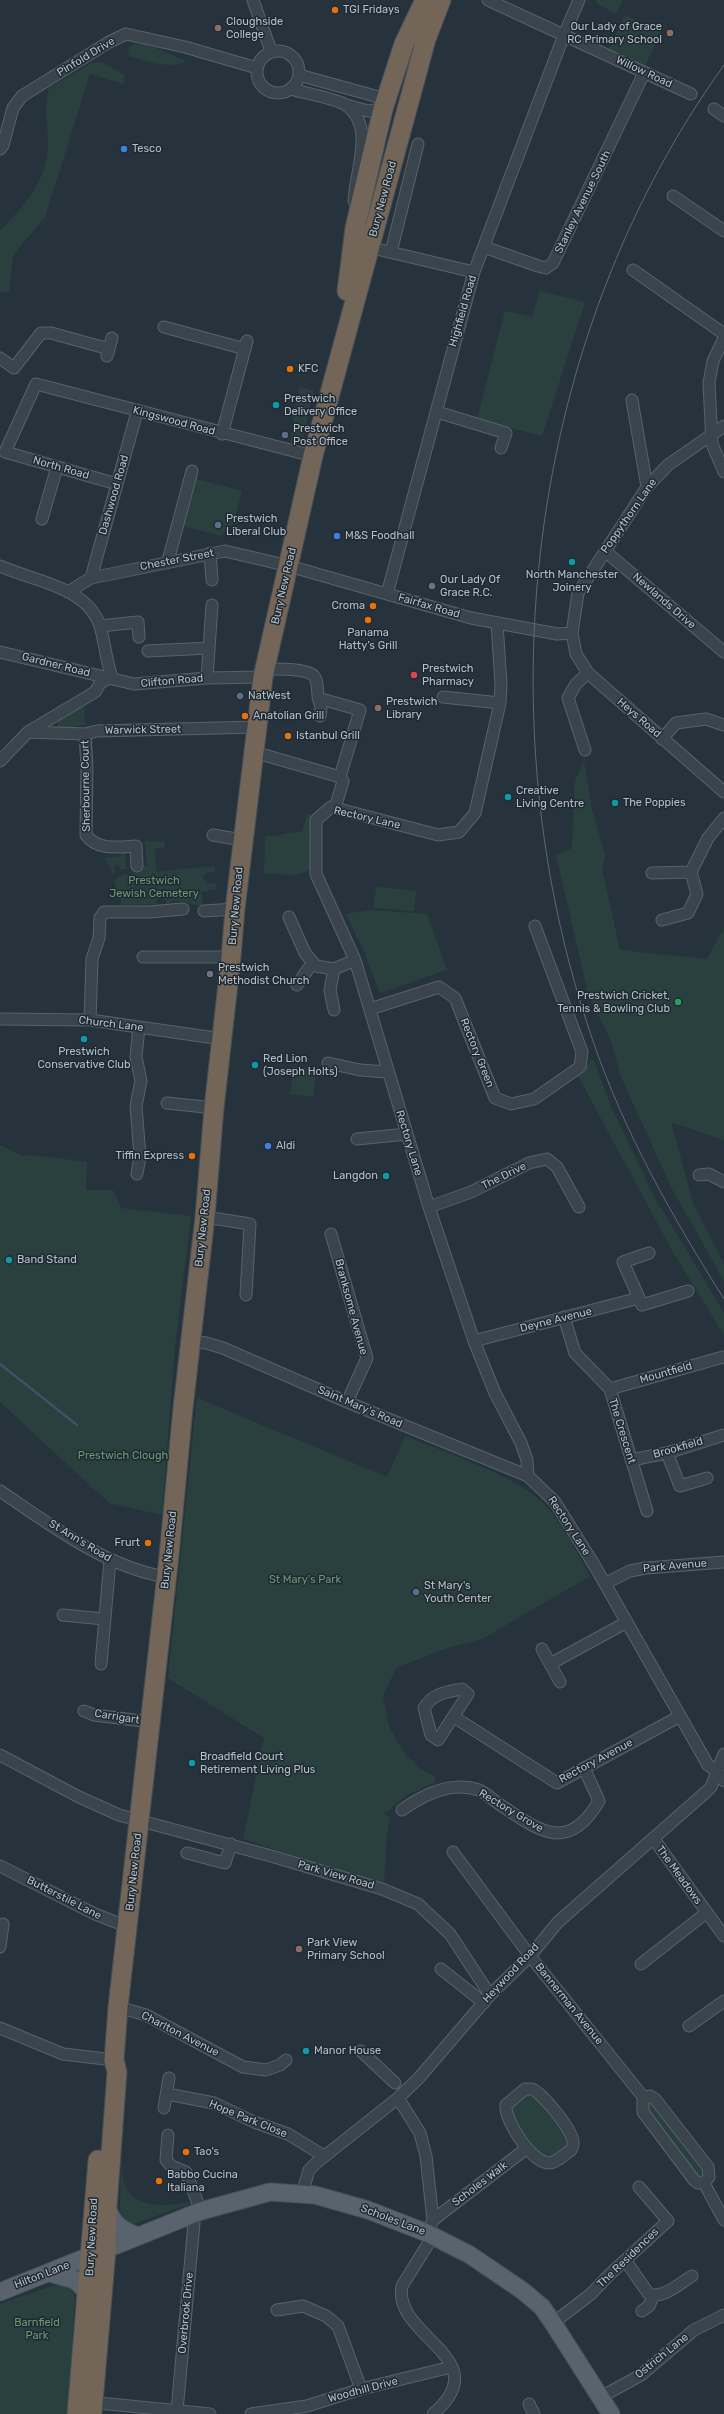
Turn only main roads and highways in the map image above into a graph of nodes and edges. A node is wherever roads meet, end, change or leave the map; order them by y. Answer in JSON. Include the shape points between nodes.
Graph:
{"nodes":[{"id":1,"x":425,"y":0,"type":"edge"},
{"id":2,"x":440,"y":0,"type":"edge"},
{"id":3,"x":392,"y":107,"type":"junction"},
{"id":4,"x":360,"y":240,"type":"junction"},
{"id":5,"x":114,"y":2061,"type":"junction"},
{"id":6,"x":107,"y":2207,"type":"junction"},
{"id":7,"x":138,"y":2236,"type":"junction"},
{"id":8,"x":98,"y":2253,"type":"junction"},
{"id":9,"x":50,"y":2273,"type":"junction"},
{"id":10,"x":0,"y":2292,"type":"edge"},
{"id":11,"x":88,"y":2293,"type":"junction"},
{"id":12,"x":85,"y":2408,"type":"edge"},
{"id":13,"x":611,"y":2414,"type":"edge"}],
"edges":[{"from":1,"to":3,"type":"highway","name":"Bury New Road","via":[[404,44]]},
{"from":2,"to":3,"type":"highway","name":"Bury New Road","via":[[426,39]]},
{"from":3,"to":4,"type":"highway","name":"Bury New Road"},
{"from":3,"to":4,"type":"highway","name":"Bury New Road"},
{"from":4,"to":5,"type":"highway","name":"Bury New Road","via":[[351,271],[328,399],[264,673],[234,909],[205,1217]]},
{"from":5,"to":6,"type":"highway","name":"Bury New Road","via":[[117,2072]]},
{"from":5,"to":8,"type":"highway","name":"Bury New Road","via":[[107,2070],[94,2199]]},
{"from":6,"to":7,"type":"main road","via":[[119,2228]]},
{"from":6,"to":8,"type":"highway","name":"Bury New Road"},
{"from":7,"to":8,"type":"main road","name":"Scholes Lane"},
{"from":7,"to":13,"type":"main road","name":"Scholes Lane","via":[[196,2213],[270,2192],[315,2195],[431,2229],[523,2291],[542,2307]]},
{"from":8,"to":9,"type":"main road","name":"Hilton Lane"},
{"from":8,"to":11,"type":"highway","name":"Bury New Road"},
{"from":8,"to":12,"type":"highway","name":"Bury New Road"},
{"from":9,"to":10,"type":"main road","name":"Hilton Lane"},
{"from":9,"to":11,"type":"main road","via":[[75,2280]]},
{"from":11,"to":12,"type":"highway","name":"Bury New Road"}]}
